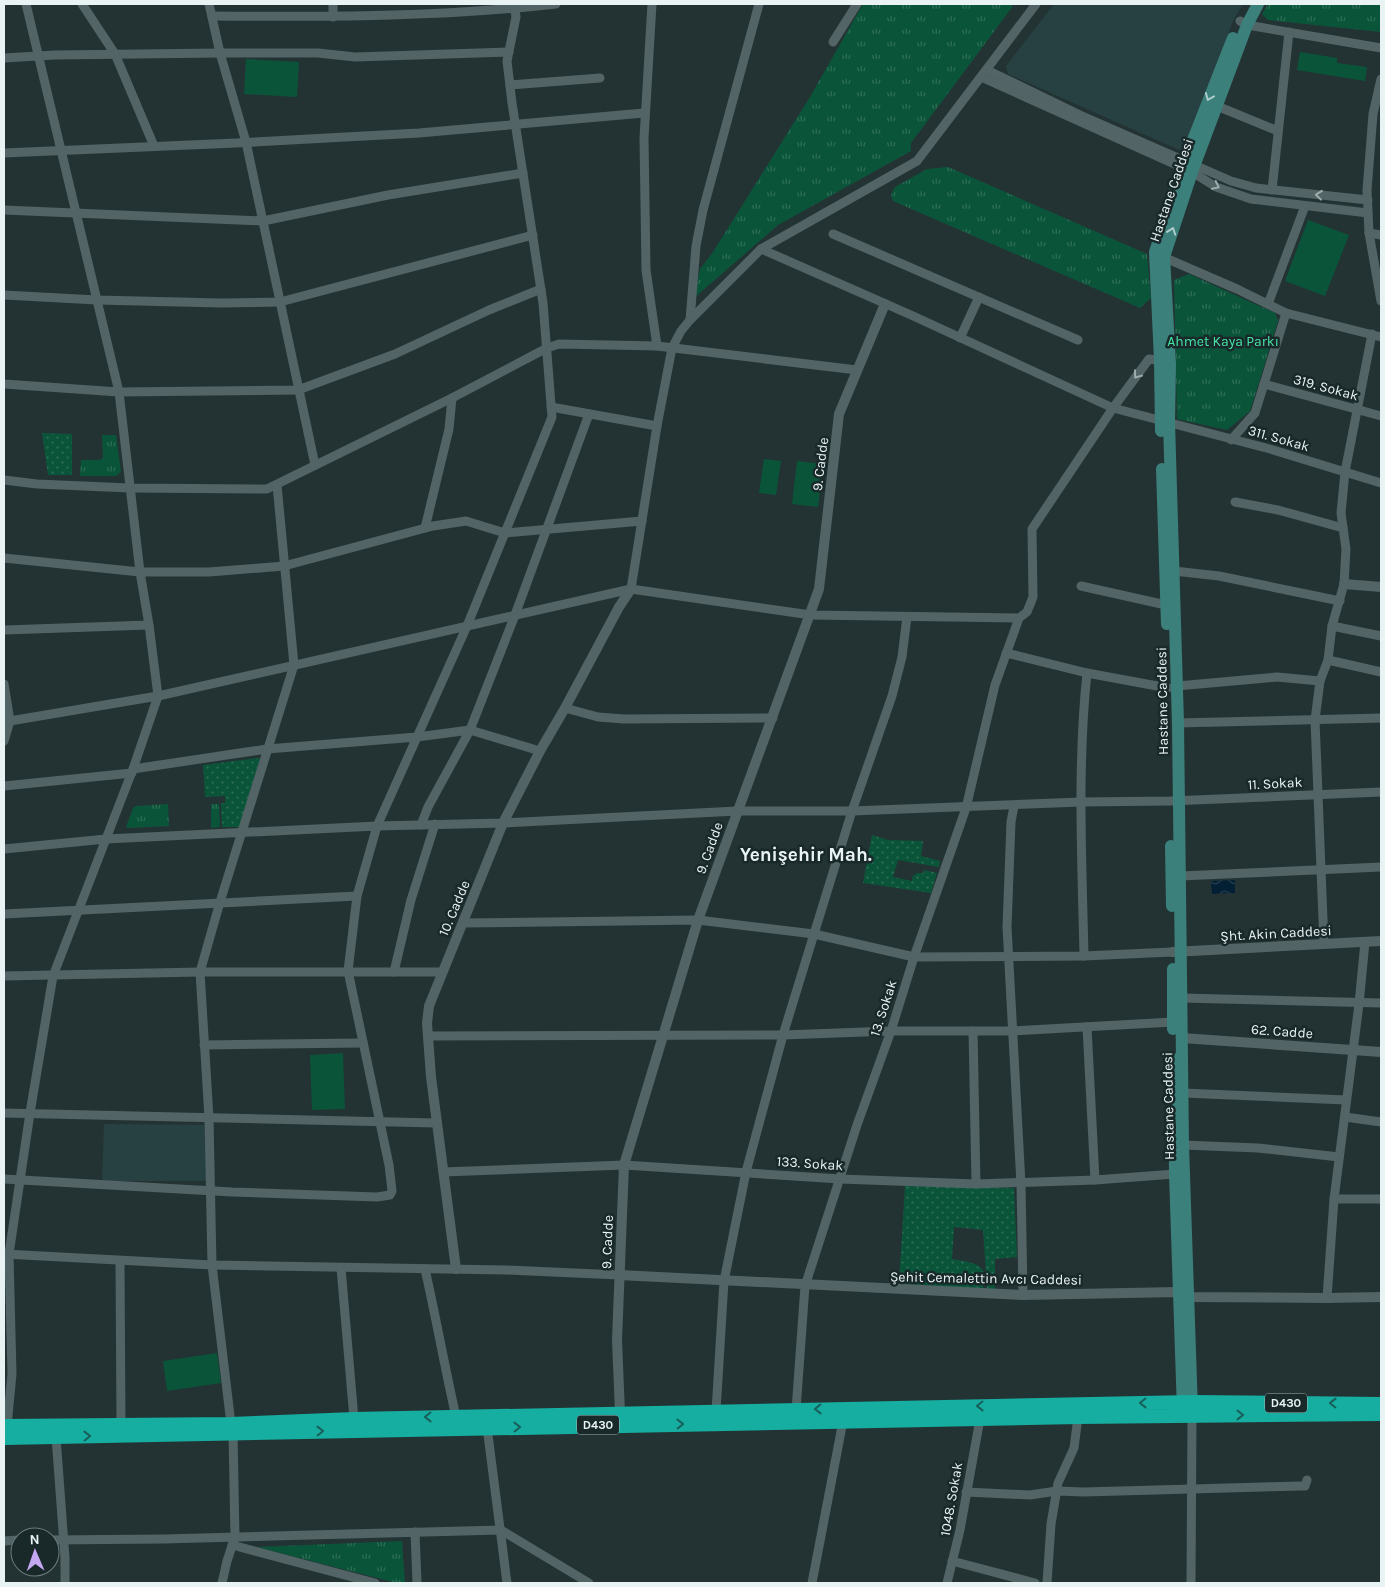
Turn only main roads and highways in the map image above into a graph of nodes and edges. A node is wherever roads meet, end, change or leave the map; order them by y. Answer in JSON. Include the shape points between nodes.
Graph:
{"nodes":[{"id":1,"x":1248,"y":4,"type":"edge"},
{"id":2,"x":1258,"y":4,"type":"edge"},
{"id":3,"x":1244,"y":23,"type":"junction"},
{"id":4,"x":1188,"y":166,"type":"junction"},
{"id":5,"x":1165,"y":421,"type":"junction"},
{"id":6,"x":1172,"y":687,"type":"junction"},
{"id":7,"x":1174,"y":801,"type":"junction"},
{"id":8,"x":1177,"y":952,"type":"junction"},
{"id":9,"x":1183,"y":1294,"type":"junction"},
{"id":10,"x":1381,"y":1404,"type":"edge"},
{"id":11,"x":1187,"y":1409,"type":"junction"},
{"id":12,"x":1381,"y":1414,"type":"edge"},
{"id":13,"x":232,"y":1428,"type":"junction"},
{"id":14,"x":5,"y":1430,"type":"edge"}],
"edges":[{"from":1,"to":3,"type":"main road","name":"Hastane Caddesi"},
{"from":2,"to":3,"type":"main road","name":"Hastane Caddesi"},
{"from":3,"to":4,"type":"main road","name":"Hastane Caddesi","one_way":true},
{"from":3,"to":4,"type":"main road","name":"Hastane Caddesi","via":[[1217,106]]},
{"from":4,"to":5,"type":"main road","name":"Hastane Caddesi","via":[[1159,254]]},
{"from":5,"to":6,"type":"main road","name":"Hastane Caddesi","via":[[1166,605]]},
{"from":5,"to":6,"type":"main road","name":"Hastane Caddesi","via":[[1174,570]]},
{"from":6,"to":7,"type":"main road","name":"Hastane Caddesi"},
{"from":6,"to":7,"type":"main road","name":"Hastane Caddesi","via":[[1178,723]]},
{"from":7,"to":8,"type":"main road","name":"Hastane Caddesi"},
{"from":7,"to":8,"type":"main road","name":"Hastane Caddesi","via":[[1180,876]]},
{"from":8,"to":9,"type":"main road","name":"Hastane Caddesi","via":[[1182,998]]},
{"from":8,"to":9,"type":"main road","name":"Hastane Caddesi","via":[[1173,1022],[1175,1174]]},
{"from":9,"to":11,"type":"main road","name":"Hastane Caddesi"},
{"from":10,"to":11,"type":"highway","number":"D430","one_way":true},
{"from":11,"to":12,"type":"highway","number":"D430","one_way":true},
{"from":13,"to":11,"type":"highway","number":"D430","one_way":true,"via":[[487,1428],[980,1419],[1078,1417]]},
{"from":11,"to":13,"type":"highway","number":"D430","one_way":true,"via":[[716,1411],[354,1419]]},
{"from":13,"to":14,"type":"highway","number":"D430","via":[[121,1424]]},
{"from":14,"to":13,"type":"highway","number":"D430","one_way":true,"via":[[56,1436]]}]}
